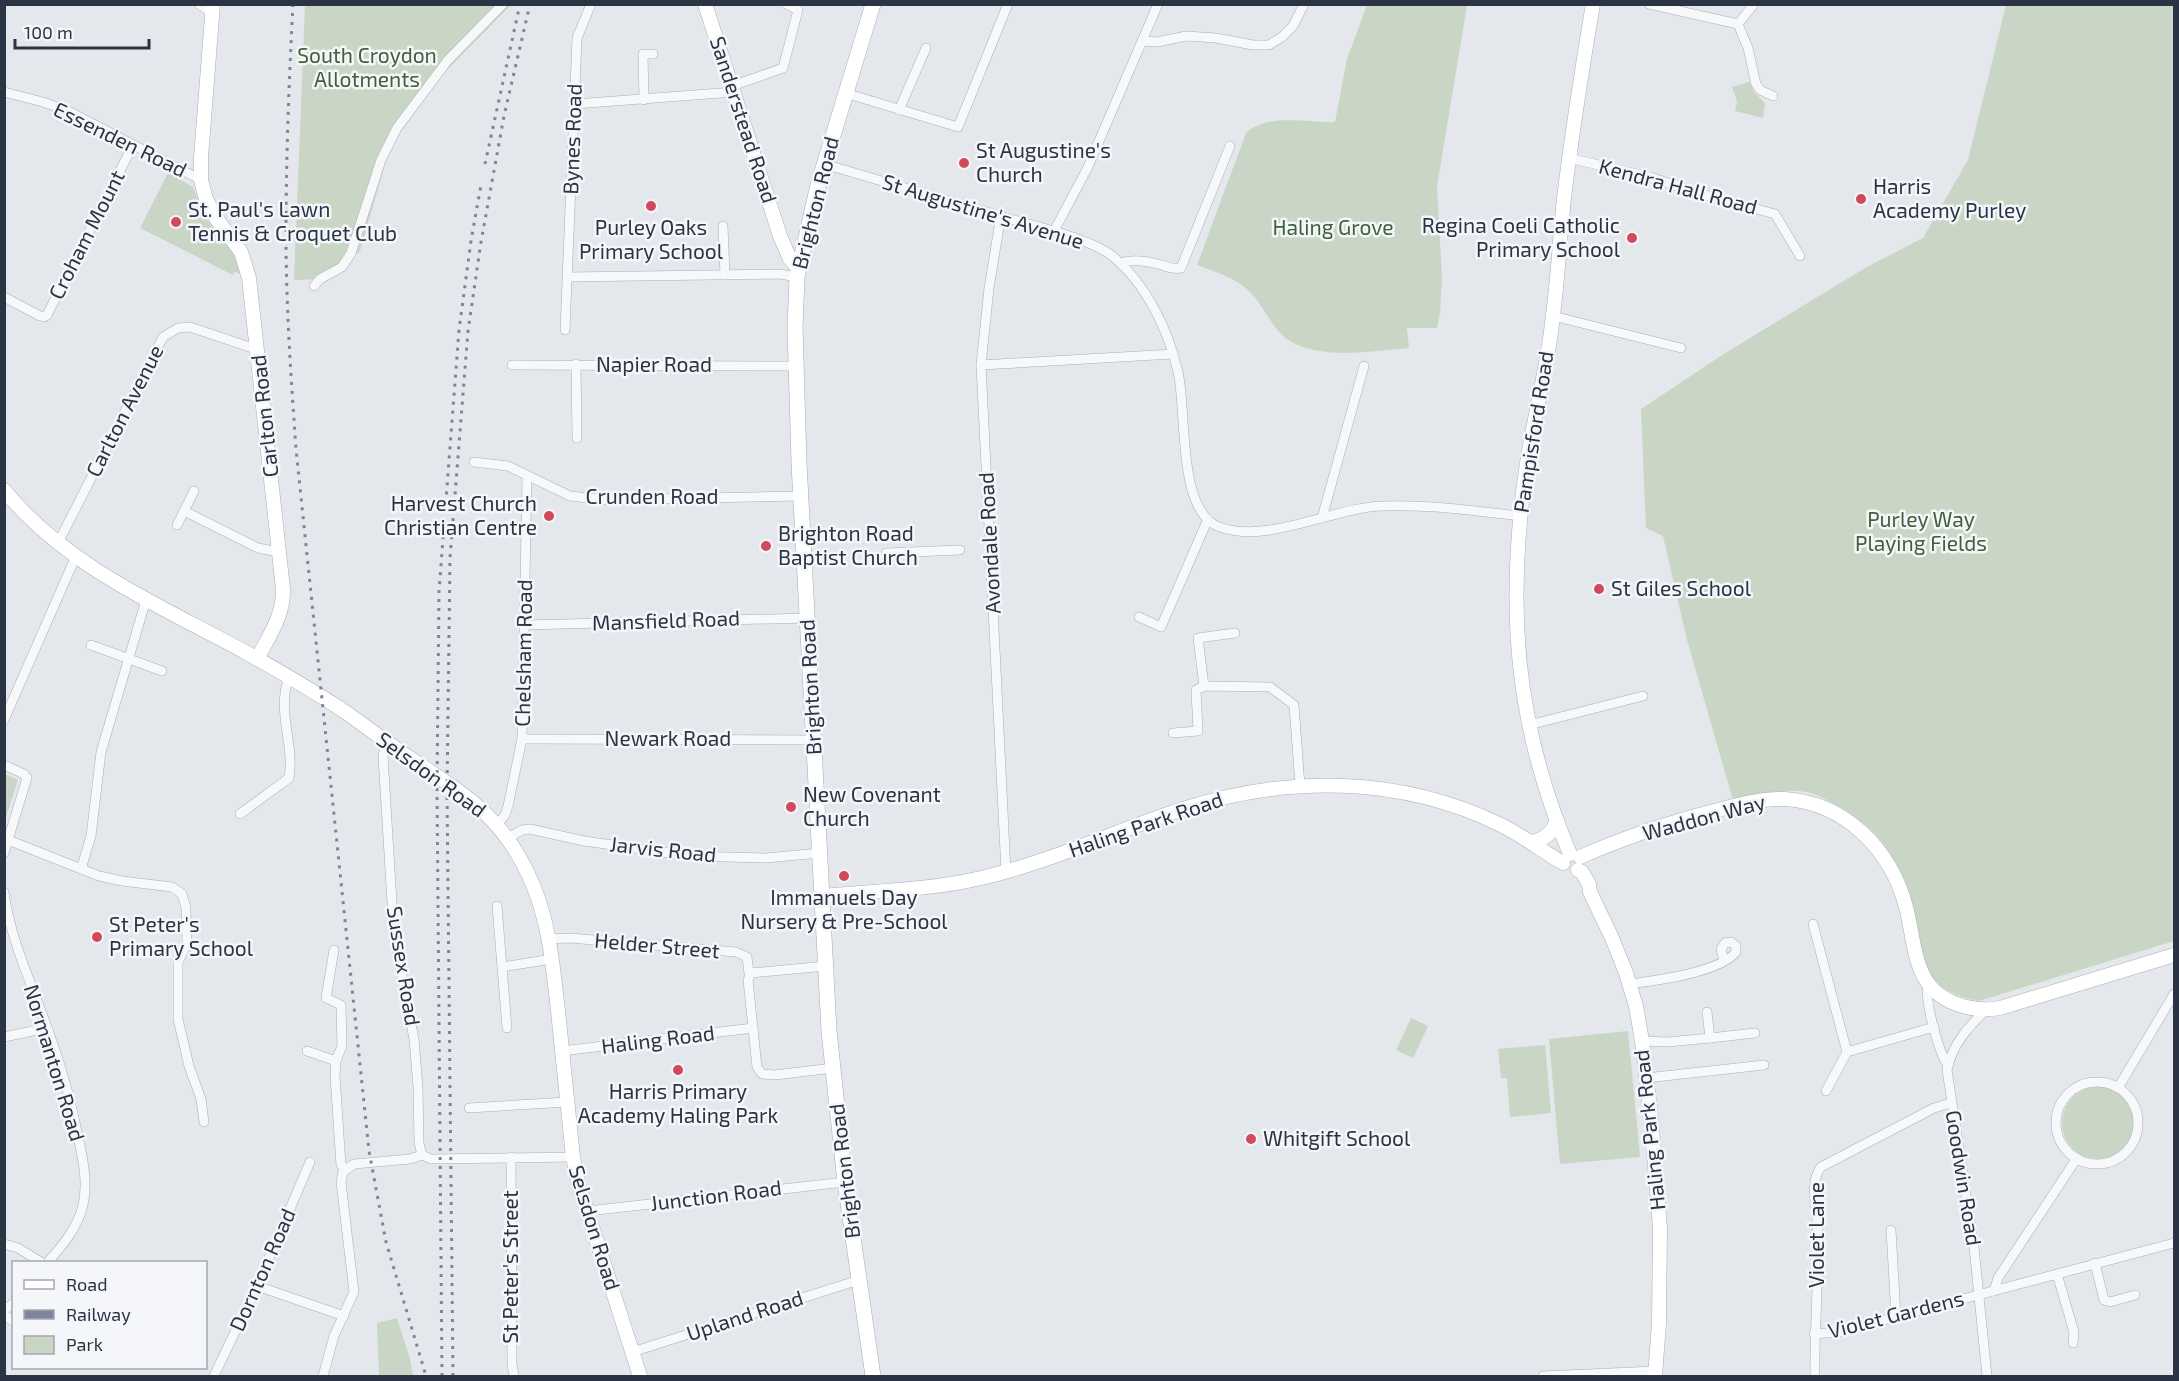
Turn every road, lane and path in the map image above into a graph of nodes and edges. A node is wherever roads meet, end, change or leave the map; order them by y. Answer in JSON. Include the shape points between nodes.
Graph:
{"nodes":[{"id":1,"x":199,"y":4,"type":"edge"},
{"id":2,"x":503,"y":4,"type":"edge"},
{"id":3,"x":591,"y":4,"type":"edge"},
{"id":4,"x":705,"y":4,"type":"edge"},
{"id":5,"x":786,"y":4,"type":"edge"},
{"id":6,"x":873,"y":4,"type":"edge"},
{"id":7,"x":1008,"y":4,"type":"edge"},
{"id":8,"x":1158,"y":4,"type":"edge"},
{"id":9,"x":1304,"y":4,"type":"edge"},
{"id":10,"x":1593,"y":4,"type":"edge"},
{"id":11,"x":1649,"y":4,"type":"edge"},
{"id":12,"x":1754,"y":4,"type":"edge"},
{"id":13,"x":213,"y":9,"type":"edge"},
{"id":14,"x":1738,"y":24,"type":"junction"},
{"id":15,"x":1143,"y":41,"type":"junction"},
{"id":16,"x":926,"y":48,"type":"dead end"},
{"id":17,"x":653,"y":54,"type":"dead end"},
{"id":18,"x":733,"y":89,"type":"junction"},
{"id":19,"x":4,"y":92,"type":"edge"},
{"id":20,"x":845,"y":93,"type":"junction"},
{"id":21,"x":1773,"y":96,"type":"dead end"},
{"id":22,"x":644,"y":99,"type":"junction"},
{"id":23,"x":575,"y":104,"type":"junction"},
{"id":24,"x":899,"y":110,"type":"junction"},
{"id":25,"x":133,"y":145,"type":"junction"},
{"id":26,"x":1230,"y":146,"type":"dead end"},
{"id":27,"x":1569,"y":158,"type":"junction"},
{"id":28,"x":824,"y":165,"type":"junction"},
{"id":29,"x":201,"y":180,"type":"junction"},
{"id":30,"x":1000,"y":215,"type":"junction"},
{"id":31,"x":723,"y":226,"type":"dead end"},
{"id":32,"x":1054,"y":231,"type":"junction"},
{"id":33,"x":780,"y":236,"type":"junction"},
{"id":34,"x":804,"y":248,"type":"junction"},
{"id":35,"x":1800,"y":256,"type":"dead end"},
{"id":36,"x":1120,"y":263,"type":"junction"},
{"id":37,"x":798,"y":273,"type":"junction"},
{"id":38,"x":725,"y":275,"type":"junction"},
{"id":39,"x":567,"y":277,"type":"junction"},
{"id":40,"x":314,"y":286,"type":"dead end"},
{"id":41,"x":4,"y":297,"type":"edge"},
{"id":42,"x":1553,"y":316,"type":"junction"},
{"id":43,"x":565,"y":330,"type":"dead end"},
{"id":44,"x":1681,"y":348,"type":"dead end"},
{"id":45,"x":258,"y":350,"type":"junction"},
{"id":46,"x":1173,"y":354,"type":"junction"},
{"id":47,"x":576,"y":364,"type":"junction"},
{"id":48,"x":512,"y":365,"type":"dead end"},
{"id":49,"x":981,"y":365,"type":"junction"},
{"id":50,"x":795,"y":366,"type":"junction"},
{"id":51,"x":1364,"y":366,"type":"dead end"},
{"id":52,"x":577,"y":438,"type":"dead end"},
{"id":53,"x":474,"y":462,"type":"dead end"},
{"id":54,"x":527,"y":476,"type":"junction"},
{"id":55,"x":4,"y":490,"type":"edge"},
{"id":56,"x":194,"y":491,"type":"dead end"},
{"id":57,"x":801,"y":496,"type":"junction"},
{"id":58,"x":184,"y":511,"type":"junction"},
{"id":59,"x":1520,"y":516,"type":"junction"},
{"id":60,"x":1322,"y":518,"type":"junction"},
{"id":61,"x":1208,"y":519,"type":"junction"},
{"id":62,"x":177,"y":525,"type":"dead end"},
{"id":63,"x":58,"y":543,"type":"junction"},
{"id":64,"x":960,"y":550,"type":"dead end"},
{"id":65,"x":279,"y":552,"type":"junction"},
{"id":66,"x":886,"y":553,"type":"dead end"},
{"id":67,"x":76,"y":556,"type":"junction"},
{"id":68,"x":146,"y":600,"type":"junction"},
{"id":69,"x":1139,"y":617,"type":"dead end"},
{"id":70,"x":808,"y":618,"type":"junction"},
{"id":71,"x":524,"y":625,"type":"junction"},
{"id":72,"x":1235,"y":633,"type":"dead end"},
{"id":73,"x":91,"y":645,"type":"dead end"},
{"id":74,"x":128,"y":658,"type":"junction"},
{"id":75,"x":257,"y":659,"type":"junction"},
{"id":76,"x":162,"y":671,"type":"dead end"},
{"id":77,"x":289,"y":677,"type":"junction"},
{"id":78,"x":1204,"y":686,"type":"junction"},
{"id":79,"x":1643,"y":696,"type":"dead end"},
{"id":80,"x":4,"y":720,"type":"edge"},
{"id":81,"x":1529,"y":725,"type":"junction"},
{"id":82,"x":1173,"y":733,"type":"dead end"},
{"id":83,"x":522,"y":739,"type":"junction"},
{"id":84,"x":814,"y":740,"type":"junction"},
{"id":85,"x":387,"y":742,"type":"junction"},
{"id":86,"x":4,"y":765,"type":"edge"},
{"id":87,"x":1300,"y":786,"type":"junction"},
{"id":88,"x":240,"y":814,"type":"dead end"},
{"id":89,"x":1556,"y":822,"type":"junction"},
{"id":90,"x":497,"y":825,"type":"junction"},
{"id":91,"x":508,"y":838,"type":"junction"},
{"id":92,"x":8,"y":840,"type":"junction"},
{"id":93,"x":1531,"y":842,"type":"junction"},
{"id":94,"x":4,"y":853,"type":"edge"},
{"id":95,"x":820,"y":854,"type":"junction"},
{"id":96,"x":1572,"y":863,"type":"junction"},
{"id":97,"x":81,"y":869,"type":"junction"},
{"id":98,"x":1006,"y":872,"type":"junction"},
{"id":99,"x":4,"y":892,"type":"edge"},
{"id":100,"x":823,"y":896,"type":"junction"},
{"id":101,"x":497,"y":906,"type":"dead end"},
{"id":102,"x":1813,"y":924,"type":"dead end"},
{"id":103,"x":549,"y":939,"type":"junction"},
{"id":104,"x":334,"y":950,"type":"dead end"},
{"id":105,"x":2175,"y":955,"type":"edge"},
{"id":106,"x":552,"y":959,"type":"junction"},
{"id":107,"x":1724,"y":961,"type":"dead end"},
{"id":108,"x":826,"y":966,"type":"junction"},
{"id":109,"x":502,"y":967,"type":"junction"},
{"id":110,"x":749,"y":974,"type":"junction"},
{"id":111,"x":1928,"y":982,"type":"junction"},
{"id":112,"x":1630,"y":984,"type":"junction"},
{"id":113,"x":2175,"y":994,"type":"edge"},
{"id":114,"x":1986,"y":1010,"type":"junction"},
{"id":115,"x":1707,"y":1012,"type":"dead end"},
{"id":116,"x":48,"y":1028,"type":"junction"},
{"id":117,"x":507,"y":1028,"type":"dead end"},
{"id":118,"x":753,"y":1028,"type":"junction"},
{"id":119,"x":1934,"y":1028,"type":"junction"},
{"id":120,"x":1755,"y":1033,"type":"dead end"},
{"id":121,"x":4,"y":1037,"type":"edge"},
{"id":122,"x":1710,"y":1038,"type":"junction"},
{"id":123,"x":1642,"y":1041,"type":"junction"},
{"id":124,"x":307,"y":1051,"type":"dead end"},
{"id":125,"x":562,"y":1051,"type":"junction"},
{"id":126,"x":1847,"y":1052,"type":"junction"},
{"id":127,"x":336,"y":1061,"type":"junction"},
{"id":128,"x":1764,"y":1065,"type":"dead end"},
{"id":129,"x":1948,"y":1066,"type":"junction"},
{"id":130,"x":832,"y":1068,"type":"junction"},
{"id":131,"x":1646,"y":1078,"type":"junction"},
{"id":132,"x":2118,"y":1088,"type":"junction"},
{"id":133,"x":1826,"y":1091,"type":"dead end"},
{"id":134,"x":567,"y":1102,"type":"junction"},
{"id":135,"x":1951,"y":1104,"type":"junction"},
{"id":136,"x":469,"y":1107,"type":"dead end"},
{"id":137,"x":204,"y":1122,"type":"dead end"},
{"id":138,"x":422,"y":1155,"type":"junction"},
{"id":139,"x":511,"y":1157,"type":"junction"},
{"id":140,"x":573,"y":1157,"type":"junction"},
{"id":141,"x":2077,"y":1158,"type":"junction"},
{"id":142,"x":310,"y":1162,"type":"dead end"},
{"id":143,"x":346,"y":1169,"type":"junction"},
{"id":144,"x":845,"y":1182,"type":"junction"},
{"id":145,"x":588,"y":1211,"type":"junction"},
{"id":146,"x":1891,"y":1230,"type":"dead end"},
{"id":147,"x":2175,"y":1243,"type":"edge"},
{"id":148,"x":4,"y":1244,"type":"edge"},
{"id":149,"x":38,"y":1261,"type":"edge"},
{"id":150,"x":50,"y":1261,"type":"edge"},
{"id":151,"x":2095,"y":1263,"type":"junction"},
{"id":152,"x":2057,"y":1274,"type":"junction"},
{"id":153,"x":859,"y":1281,"type":"junction"},
{"id":154,"x":257,"y":1286,"type":"junction"},
{"id":155,"x":1994,"y":1291,"type":"junction"},
{"id":156,"x":1978,"y":1295,"type":"junction"},
{"id":157,"x":2135,"y":1295,"type":"dead end"},
{"id":158,"x":346,"y":1313,"type":"junction"},
{"id":159,"x":1896,"y":1317,"type":"junction"},
{"id":160,"x":1814,"y":1334,"type":"junction"},
{"id":161,"x":2073,"y":1342,"type":"dead end"},
{"id":162,"x":632,"y":1352,"type":"junction"},
{"id":163,"x":1655,"y":1374,"type":"edge"},
{"id":164,"x":214,"y":1377,"type":"edge"},
{"id":165,"x":323,"y":1377,"type":"edge"},
{"id":166,"x":514,"y":1377,"type":"edge"},
{"id":167,"x":640,"y":1377,"type":"edge"},
{"id":168,"x":873,"y":1377,"type":"edge"},
{"id":169,"x":1544,"y":1377,"type":"edge"},
{"id":170,"x":1815,"y":1377,"type":"edge"},
{"id":171,"x":1987,"y":1377,"type":"edge"}],
"edges":[{"from":1,"to":13,"type":"street"},
{"from":2,"to":40,"type":"street","via":[[447,60],[397,128],[381,160],[351,253],[342,267]]},
{"from":3,"to":23,"type":"street","name":"Bynes Road","via":[[577,38]]},
{"from":4,"to":18,"type":"street","name":"Sanderstead Road"},
{"from":5,"to":18,"type":"street","via":[[798,10],[783,68]]},
{"from":6,"to":20,"type":"main road","name":"Brighton Road"},
{"from":7,"to":24,"type":"street","via":[[958,127]]},
{"from":8,"to":15,"type":"street"},
{"from":9,"to":15,"type":"street","via":[[1293,26],[1269,45],[1186,36]]},
{"from":10,"to":27,"type":"street","name":"Pampisford Road"},
{"from":11,"to":14,"type":"street"},
{"from":12,"to":14,"type":"street"},
{"from":13,"to":29,"type":"street","name":"Carlton Road"},
{"from":14,"to":21,"type":"street","via":[[1756,84]]},
{"from":15,"to":32,"type":"street","via":[[1088,169]]},
{"from":16,"to":24,"type":"street"},
{"from":17,"to":22,"type":"street","via":[[643,54]]},
{"from":18,"to":22,"type":"street"},
{"from":18,"to":33,"type":"street","name":"Sanderstead Road"},
{"from":19,"to":25,"type":"street","name":"Essenden Road","via":[[68,111]]},
{"from":20,"to":24,"type":"street"},
{"from":20,"to":28,"type":"main road","name":"Brighton Road"},
{"from":22,"to":23,"type":"street"},
{"from":23,"to":39,"type":"street","name":"Bynes Road"},
{"from":25,"to":29,"type":"street","name":"Essenden Road"},
{"from":25,"to":41,"type":"street","name":"Croham Mount","via":[[47,315],[40,316]]},
{"from":26,"to":36,"type":"street","via":[[1181,268],[1135,261]]},
{"from":27,"to":35,"type":"street","name":"Kendra Hall Road","via":[[1775,214]]},
{"from":27,"to":42,"type":"street","name":"Pampisford Road"},
{"from":28,"to":30,"type":"street","name":"St Augustine's Avenue"},
{"from":28,"to":34,"type":"main road","name":"Brighton Road"},
{"from":29,"to":45,"type":"street","name":"Carlton Road","via":[[210,209],[245,263]]},
{"from":30,"to":32,"type":"street","name":"St Augustine's Avenue"},
{"from":30,"to":49,"type":"street","name":"Avondale Road"},
{"from":31,"to":38,"type":"street"},
{"from":32,"to":36,"type":"street","name":"St Augustine's Avenue","via":[[1104,251]]},
{"from":33,"to":34,"type":"street"},
{"from":33,"to":37,"type":"street","name":"Sanderstead Road"},
{"from":34,"to":37,"type":"main road","name":"Brighton Road"},
{"from":36,"to":46,"type":"street","name":"St Augustine's Avenue","via":[[1146,295]]},
{"from":37,"to":38,"type":"street"},
{"from":37,"to":50,"type":"main road","name":"Brighton Road"},
{"from":38,"to":39,"type":"street"},
{"from":39,"to":43,"type":"street","name":"Bynes Road"},
{"from":42,"to":44,"type":"street"},
{"from":42,"to":59,"type":"street","name":"Pampisford Road"},
{"from":45,"to":63,"type":"street","name":"Carlton Avenue","via":[[190,327],[173,329],[163,337]]},
{"from":45,"to":65,"type":"street","name":"Carlton Road"},
{"from":46,"to":49,"type":"street"},
{"from":46,"to":61,"type":"street","name":"St Augustine's Avenue","via":[[1182,397],[1190,483]]},
{"from":47,"to":48,"type":"street","name":"Napier Road"},
{"from":47,"to":50,"type":"street","name":"Napier Road"},
{"from":47,"to":52,"type":"street"},
{"from":49,"to":98,"type":"street","name":"Avondale Road"},
{"from":50,"to":57,"type":"main road","name":"Brighton Road"},
{"from":51,"to":60,"type":"street"},
{"from":53,"to":54,"type":"street","name":"Crunden Road","via":[[508,466]]},
{"from":54,"to":57,"type":"street","name":"Crunden Road","via":[[570,496],[608,500]]},
{"from":54,"to":71,"type":"street","name":"Chelsham Road"},
{"from":55,"to":63,"type":"street","name":"Selsdon Road","via":[[22,512]]},
{"from":56,"to":58,"type":"street"},
{"from":57,"to":70,"type":"main road","name":"Brighton Road"},
{"from":58,"to":62,"type":"street"},
{"from":58,"to":65,"type":"street","via":[[258,548]]},
{"from":59,"to":60,"type":"street","via":[[1383,506]]},
{"from":59,"to":81,"type":"street","name":"Pampisford Road","via":[[1515,616],[1520,681]]},
{"from":60,"to":61,"type":"street","via":[[1248,531],[1221,527]]},
{"from":61,"to":69,"type":"street","via":[[1161,627]]},
{"from":63,"to":67,"type":"street","name":"Selsdon Road"},
{"from":64,"to":66,"type":"street"},
{"from":65,"to":75,"type":"street","name":"Carlton Road","via":[[282,609]]},
{"from":67,"to":68,"type":"street","name":"Selsdon Road"},
{"from":67,"to":80,"type":"street"},
{"from":68,"to":74,"type":"street"},
{"from":68,"to":75,"type":"street","name":"Selsdon Road"},
{"from":70,"to":71,"type":"street","name":"Mansfield Road"},
{"from":70,"to":84,"type":"main road","name":"Brighton Road"},
{"from":71,"to":83,"type":"street","name":"Chelsham Road"},
{"from":72,"to":78,"type":"street","via":[[1198,638]]},
{"from":73,"to":74,"type":"street"},
{"from":74,"to":76,"type":"street"},
{"from":74,"to":97,"type":"street","via":[[101,752],[91,836]]},
{"from":75,"to":77,"type":"street","name":"Selsdon Road"},
{"from":77,"to":85,"type":"street","name":"Selsdon Road"},
{"from":77,"to":88,"type":"street","via":[[284,691],[289,778]]},
{"from":78,"to":82,"type":"street","via":[[1196,690],[1198,732]]},
{"from":78,"to":87,"type":"street","via":[[1270,687],[1294,705]]},
{"from":79,"to":81,"type":"street"},
{"from":81,"to":89,"type":"street","name":"Pampisford Road"},
{"from":83,"to":84,"type":"street","name":"Newark Road"},
{"from":83,"to":90,"type":"street","name":"Chelsham Road","via":[[508,806]]},
{"from":84,"to":95,"type":"main road","name":"Brighton Road"},
{"from":85,"to":90,"type":"street","name":"Selsdon Road","via":[[458,789]]},
{"from":85,"to":138,"type":"street","name":"Sussex Road","via":[[383,756],[394,935],[414,1039]]},
{"from":86,"to":92,"type":"street","via":[[24,774],[27,780]]},
{"from":87,"to":93,"type":"street","name":"Haling Park Road","via":[[1364,786],[1430,797],[1475,813]]},
{"from":87,"to":98,"type":"street","name":"Haling Park Road","via":[[1225,796]]},
{"from":89,"to":93,"type":"street","via":[[1547,837]]},
{"from":89,"to":96,"type":"street","name":"Pampisford Road"},
{"from":90,"to":91,"type":"street","name":"Selsdon Road"},
{"from":91,"to":95,"type":"street","name":"Jarvis Road","via":[[530,829],[691,856],[766,858]]},
{"from":91,"to":103,"type":"street","name":"Selsdon Road","via":[[534,888]]},
{"from":92,"to":94,"type":"street"},
{"from":92,"to":97,"type":"street"},
{"from":93,"to":96,"type":"street","name":"Haling Park Road"},
{"from":95,"to":100,"type":"main road","name":"Brighton Road"},
{"from":96,"to":111,"type":"street","name":"Waddon Way","via":[[1673,822],[1753,801],[1787,799],[1819,806],[1858,828],[1884,856],[1901,890],[1919,962]]},
{"from":96,"to":112,"type":"street","name":"Haling Park Road","via":[[1589,884]]},
{"from":97,"to":137,"type":"street","via":[[115,880],[171,887],[183,898],[187,944],[178,962],[178,1019]]},
{"from":98,"to":100,"type":"street","name":"Haling Park Road","via":[[969,881]]},
{"from":99,"to":116,"type":"street","name":"Normanton Road","via":[[15,944]]},
{"from":100,"to":108,"type":"main road","name":"Brighton Road"},
{"from":101,"to":109,"type":"street"},
{"from":102,"to":126,"type":"street"},
{"from":103,"to":106,"type":"street","name":"Selsdon Road"},
{"from":103,"to":110,"type":"street","name":"Helder Street","via":[[736,952],[747,957]]},
{"from":104,"to":127,"type":"street","via":[[326,998],[341,1005],[342,1046]]},
{"from":105,"to":114,"type":"street"},
{"from":106,"to":109,"type":"street"},
{"from":106,"to":125,"type":"street","name":"Selsdon Road"},
{"from":107,"to":112,"type":"street","via":[[1694,972]]},
{"from":108,"to":110,"type":"street"},
{"from":108,"to":130,"type":"main road","name":"Brighton Road"},
{"from":109,"to":117,"type":"street"},
{"from":110,"to":118,"type":"street"},
{"from":111,"to":114,"type":"street","via":[[1955,1003]]},
{"from":111,"to":119,"type":"street","name":"Goodwin Road","via":[[1926,990]]},
{"from":112,"to":123,"type":"street","name":"Haling Park Road"},
{"from":113,"to":132,"type":"street"},
{"from":114,"to":129,"type":"street","via":[[1960,1038]]},
{"from":115,"to":122,"type":"street"},
{"from":116,"to":121,"type":"street"},
{"from":116,"to":150,"type":"street","name":"Normanton Road","via":[[75,1121],[85,1188],[77,1220]]},
{"from":118,"to":125,"type":"street","name":"Haling Road"},
{"from":118,"to":130,"type":"street","via":[[757,1066],[762,1074]]},
{"from":119,"to":126,"type":"street"},
{"from":119,"to":129,"type":"street","name":"Goodwin Road"},
{"from":120,"to":122,"type":"street"},
{"from":122,"to":123,"type":"street"},
{"from":123,"to":131,"type":"street","name":"Haling Park Road"},
{"from":124,"to":127,"type":"street"},
{"from":125,"to":134,"type":"street","name":"Selsdon Road"},
{"from":126,"to":133,"type":"street"},
{"from":127,"to":143,"type":"street","via":[[341,1165]]},
{"from":128,"to":131,"type":"street"},
{"from":129,"to":135,"type":"street","name":"Goodwin Road"},
{"from":130,"to":144,"type":"main road","name":"Brighton Road"},
{"from":131,"to":163,"type":"street","name":"Haling Park Road","via":[[1660,1228]]},
{"from":132,"to":141,"type":"street","via":[[2136,1110],[2138,1124],[2128,1149],[2104,1163]]},
{"from":132,"to":141,"type":"street","via":[[2106,1083],[2087,1084],[2070,1092],[2062,1102],[2056,1127],[2060,1140]]},
{"from":134,"to":136,"type":"street"},
{"from":134,"to":140,"type":"street","name":"Selsdon Road"},
{"from":135,"to":156,"type":"street","name":"Goodwin Road"},
{"from":135,"to":160,"type":"street","name":"Violet Lane","via":[[1924,1113],[1821,1167],[1816,1174],[1819,1261]]},
{"from":138,"to":139,"type":"street","via":[[432,1159]]},
{"from":138,"to":143,"type":"street","via":[[359,1163]]},
{"from":139,"to":140,"type":"street"},
{"from":139,"to":166,"type":"street","name":"St Peter's Street"},
{"from":140,"to":145,"type":"street","name":"Selsdon Road"},
{"from":141,"to":155,"type":"street","via":[[1998,1278]]},
{"from":142,"to":154,"type":"street","name":"Dornton Road"},
{"from":143,"to":158,"type":"street","via":[[341,1182],[354,1288]]},
{"from":144,"to":145,"type":"street","name":"Junction Road"},
{"from":144,"to":153,"type":"main road","name":"Brighton Road"},
{"from":145,"to":162,"type":"street","name":"Selsdon Road"},
{"from":146,"to":159,"type":"street"},
{"from":147,"to":151,"type":"street","name":"Violet Gardens"},
{"from":148,"to":149,"type":"street"},
{"from":151,"to":152,"type":"street","name":"Violet Gardens"},
{"from":151,"to":157,"type":"street","via":[[2104,1300]]},
{"from":152,"to":155,"type":"street","name":"Violet Gardens"},
{"from":152,"to":161,"type":"street","via":[[2074,1332]]},
{"from":153,"to":162,"type":"street","name":"Upland Road"},
{"from":153,"to":168,"type":"main road","name":"Brighton Road"},
{"from":154,"to":158,"type":"street"},
{"from":154,"to":164,"type":"street","name":"Dornton Road"},
{"from":155,"to":156,"type":"street","name":"Violet Gardens"},
{"from":156,"to":159,"type":"street","name":"Violet Gardens"},
{"from":156,"to":171,"type":"street","name":"Goodwin Road"},
{"from":158,"to":165,"type":"street","via":[[334,1336]]},
{"from":159,"to":160,"type":"street","name":"Violet Gardens","via":[[1839,1332]]},
{"from":160,"to":170,"type":"street","name":"Violet Lane"},
{"from":162,"to":167,"type":"street","name":"Selsdon Road"},
{"from":163,"to":169,"type":"street"}]}
